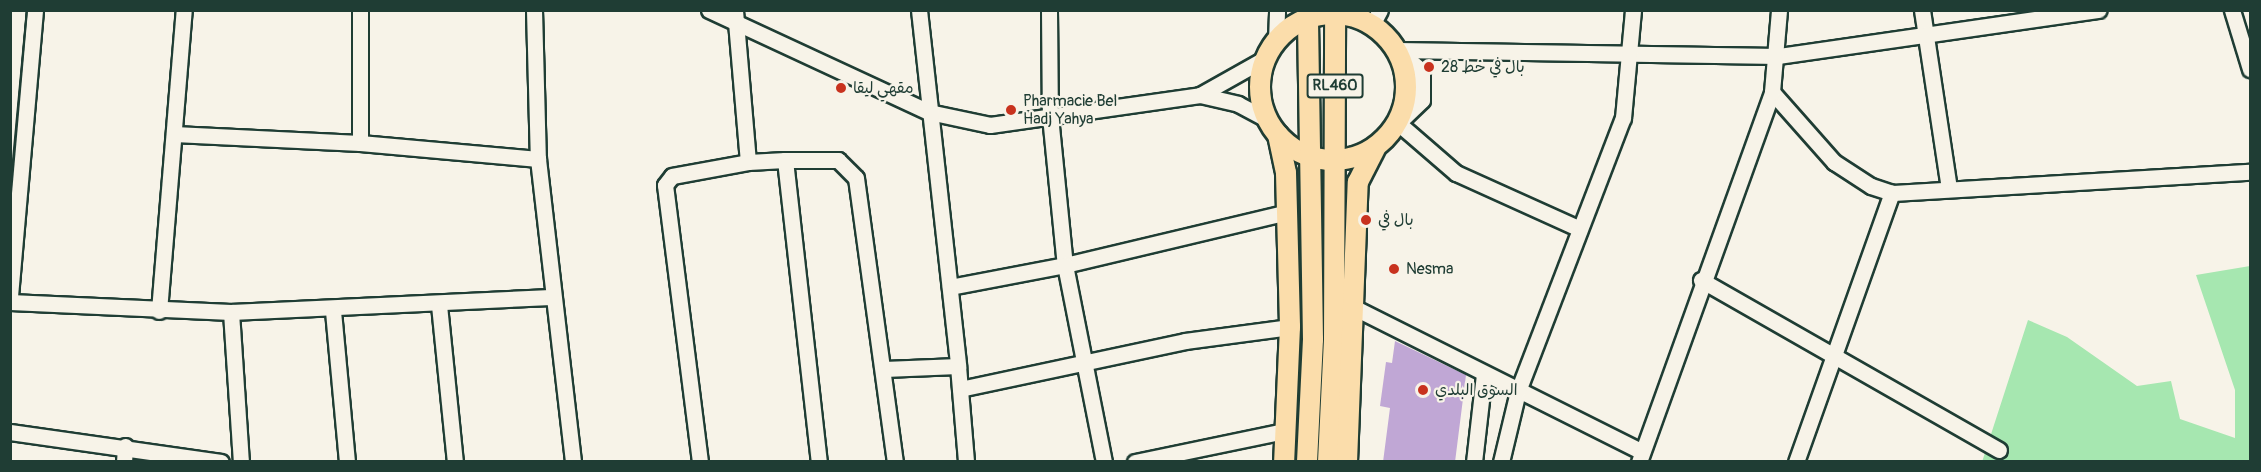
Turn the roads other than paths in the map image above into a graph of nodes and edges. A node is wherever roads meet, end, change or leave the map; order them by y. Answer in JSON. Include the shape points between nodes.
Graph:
{"nodes":[{"id":1,"x":35,"y":10,"type":"edge"},
{"id":2,"x":184,"y":10,"type":"edge"},
{"id":3,"x":360,"y":10,"type":"edge"},
{"id":4,"x":534,"y":10,"type":"edge"},
{"id":5,"x":708,"y":10,"type":"edge"},
{"id":6,"x":735,"y":10,"type":"edge"},
{"id":7,"x":919,"y":10,"type":"edge"},
{"id":8,"x":1049,"y":10,"type":"edge"},
{"id":9,"x":1277,"y":10,"type":"edge"},
{"id":10,"x":1633,"y":10,"type":"edge"},
{"id":11,"x":1779,"y":10,"type":"edge"},
{"id":12,"x":1922,"y":10,"type":"edge"},
{"id":13,"x":2099,"y":10,"type":"edge"},
{"id":14,"x":2232,"y":10,"type":"edge"},
{"id":15,"x":1335,"y":12,"type":"edge"},
{"id":16,"x":1308,"y":14,"type":"edge"},
{"id":17,"x":2060,"y":14,"type":"edge"},
{"id":18,"x":1368,"y":16,"type":"edge"},
{"id":19,"x":2244,"y":24,"type":"edge"},
{"id":20,"x":736,"y":27,"type":"junction"},
{"id":21,"x":1925,"y":35,"type":"junction"},
{"id":22,"x":1271,"y":49,"type":"junction"},
{"id":23,"x":1396,"y":50,"type":"junction"},
{"id":24,"x":1632,"y":54,"type":"junction"},
{"id":25,"x":1778,"y":56,"type":"junction"},
{"id":26,"x":2250,"y":69,"type":"edge"},
{"id":27,"x":1772,"y":92,"type":"junction"},
{"id":28,"x":1200,"y":94,"type":"junction"},
{"id":29,"x":929,"y":112,"type":"junction"},
{"id":30,"x":1050,"y":116,"type":"junction"},
{"id":31,"x":1398,"y":123,"type":"junction"},
{"id":32,"x":1273,"y":128,"type":"junction"},
{"id":33,"x":174,"y":134,"type":"junction"},
{"id":34,"x":360,"y":143,"type":"junction"},
{"id":35,"x":1376,"y":147,"type":"junction"},
{"id":36,"x":1312,"y":157,"type":"junction"},
{"id":37,"x":538,"y":159,"type":"junction"},
{"id":38,"x":785,"y":160,"type":"junction"},
{"id":39,"x":1335,"y":160,"type":"junction"},
{"id":40,"x":748,"y":162,"type":"junction"},
{"id":41,"x":2250,"y":172,"type":"edge"},
{"id":42,"x":1950,"y":189,"type":"junction"},
{"id":43,"x":1892,"y":193,"type":"junction"},
{"id":44,"x":1287,"y":212,"type":"junction"},
{"id":45,"x":1578,"y":228,"type":"junction"},
{"id":46,"x":1065,"y":265,"type":"junction"},
{"id":47,"x":1701,"y":280,"type":"junction"},
{"id":48,"x":950,"y":287,"type":"junction"},
{"id":49,"x":10,"y":296,"type":"edge"},
{"id":50,"x":551,"y":297,"type":"junction"},
{"id":51,"x":10,"y":302,"type":"edge"},
{"id":52,"x":440,"y":305,"type":"junction"},
{"id":53,"x":1355,"y":308,"type":"junction"},
{"id":54,"x":159,"y":311,"type":"junction"},
{"id":55,"x":333,"y":311,"type":"junction"},
{"id":56,"x":231,"y":312,"type":"junction"},
{"id":57,"x":1290,"y":327,"type":"junction"},
{"id":58,"x":1834,"y":357,"type":"junction"},
{"id":59,"x":1085,"y":364,"type":"junction"},
{"id":60,"x":958,"y":366,"type":"junction"},
{"id":61,"x":884,"y":369,"type":"junction"},
{"id":62,"x":1484,"y":374,"type":"junction"},
{"id":63,"x":960,"y":389,"type":"junction"},
{"id":64,"x":1518,"y":391,"type":"junction"},
{"id":65,"x":1285,"y":431,"type":"junction"},
{"id":66,"x":10,"y":432,"type":"edge"},
{"id":67,"x":1999,"y":450,"type":"dead end"},
{"id":68,"x":125,"y":454,"type":"edge"},
{"id":69,"x":1640,"y":457,"type":"edge"},
{"id":70,"x":221,"y":462,"type":"edge"},
{"id":71,"x":242,"y":462,"type":"edge"},
{"id":72,"x":347,"y":462,"type":"edge"},
{"id":73,"x":455,"y":462,"type":"edge"},
{"id":74,"x":573,"y":462,"type":"edge"},
{"id":75,"x":700,"y":462,"type":"edge"},
{"id":76,"x":819,"y":462,"type":"edge"},
{"id":77,"x":895,"y":462,"type":"edge"},
{"id":78,"x":966,"y":462,"type":"edge"},
{"id":79,"x":1104,"y":462,"type":"edge"},
{"id":80,"x":1135,"y":462,"type":"edge"},
{"id":81,"x":1284,"y":462,"type":"edge"},
{"id":82,"x":1306,"y":462,"type":"edge"},
{"id":83,"x":1328,"y":462,"type":"edge"},
{"id":84,"x":1347,"y":462,"type":"edge"},
{"id":85,"x":1474,"y":462,"type":"edge"},
{"id":86,"x":1502,"y":462,"type":"edge"},
{"id":87,"x":1796,"y":462,"type":"edge"}],
"edges":[{"from":1,"to":49,"type":"street"},
{"from":2,"to":33,"type":"street"},
{"from":3,"to":34,"type":"street"},
{"from":4,"to":37,"type":"street"},
{"from":5,"to":20,"type":"street"},
{"from":6,"to":20,"type":"street"},
{"from":7,"to":29,"type":"street"},
{"from":8,"to":30,"type":"street"},
{"from":9,"to":22,"type":"street"},
{"from":10,"to":24,"type":"street"},
{"from":11,"to":25,"type":"street"},
{"from":12,"to":21,"type":"street"},
{"from":13,"to":17,"type":"street"},
{"from":14,"to":19,"type":"street"},
{"from":15,"to":16,"type":"main road"},
{"from":15,"to":18,"type":"main road"},
{"from":15,"to":39,"type":"main road","number":"RL460"},
{"from":16,"to":22,"type":"main road"},
{"from":16,"to":36,"type":"main road","number":"RL460"},
{"from":17,"to":21,"type":"street"},
{"from":18,"to":23,"type":"main road"},
{"from":19,"to":26,"type":"street"},
{"from":20,"to":29,"type":"street"},
{"from":20,"to":40,"type":"street"},
{"from":21,"to":25,"type":"street"},
{"from":21,"to":42,"type":"street"},
{"from":22,"to":28,"type":"street"},
{"from":22,"to":32,"type":"main road","via":[[1260,78]]},
{"from":23,"to":24,"type":"street"},
{"from":23,"to":31,"type":"main road","via":[[1406,82]]},
{"from":24,"to":25,"type":"street"},
{"from":24,"to":45,"type":"street","via":[[1623,118]]},
{"from":25,"to":27,"type":"street"},
{"from":27,"to":43,"type":"street","via":[[1834,162],[1860,181]]},
{"from":27,"to":47,"type":"street"},
{"from":28,"to":30,"type":"street"},
{"from":28,"to":32,"type":"street","via":[[1238,104]]},
{"from":29,"to":30,"type":"street","via":[[990,125]]},
{"from":29,"to":48,"type":"street"},
{"from":30,"to":46,"type":"street"},
{"from":31,"to":35,"type":"main road"},
{"from":31,"to":45,"type":"street","via":[[1456,173]]},
{"from":32,"to":36,"type":"main road"},
{"from":32,"to":44,"type":"main road"},
{"from":33,"to":34,"type":"street"},
{"from":33,"to":54,"type":"street"},
{"from":34,"to":37,"type":"street"},
{"from":35,"to":39,"type":"main road"},
{"from":35,"to":53,"type":"main road","via":[[1358,182]]},
{"from":36,"to":39,"type":"main road"},
{"from":36,"to":82,"type":"main road","via":[[1313,339]]},
{"from":37,"to":50,"type":"street"},
{"from":38,"to":40,"type":"street"},
{"from":38,"to":61,"type":"street","via":[[829,158],[854,171]]},
{"from":38,"to":76,"type":"street"},
{"from":39,"to":83,"type":"main road"},
{"from":40,"to":75,"type":"street","via":[[672,176],[664,185]]},
{"from":41,"to":42,"type":"street"},
{"from":42,"to":43,"type":"street"},
{"from":43,"to":58,"type":"street"},
{"from":44,"to":46,"type":"street"},
{"from":44,"to":57,"type":"main road"},
{"from":45,"to":64,"type":"street"},
{"from":46,"to":48,"type":"street"},
{"from":46,"to":59,"type":"street"},
{"from":47,"to":58,"type":"street"},
{"from":47,"to":69,"type":"street"},
{"from":48,"to":60,"type":"street"},
{"from":50,"to":52,"type":"street"},
{"from":50,"to":74,"type":"street"},
{"from":51,"to":54,"type":"street"},
{"from":52,"to":55,"type":"street"},
{"from":52,"to":73,"type":"street"},
{"from":53,"to":62,"type":"street"},
{"from":53,"to":84,"type":"main road"},
{"from":54,"to":56,"type":"street"},
{"from":55,"to":56,"type":"street"},
{"from":55,"to":72,"type":"street"},
{"from":56,"to":71,"type":"street"},
{"from":57,"to":59,"type":"street","via":[[1185,341]]},
{"from":57,"to":65,"type":"main road"},
{"from":58,"to":67,"type":"street"},
{"from":58,"to":87,"type":"street"},
{"from":59,"to":63,"type":"street"},
{"from":59,"to":79,"type":"street"},
{"from":60,"to":61,"type":"street"},
{"from":60,"to":63,"type":"street"},
{"from":61,"to":77,"type":"street"},
{"from":62,"to":64,"type":"street"},
{"from":62,"to":85,"type":"street"},
{"from":63,"to":78,"type":"street"},
{"from":64,"to":69,"type":"street"},
{"from":64,"to":86,"type":"street"},
{"from":65,"to":80,"type":"street"},
{"from":65,"to":81,"type":"main road"},
{"from":66,"to":68,"type":"street"},
{"from":68,"to":70,"type":"street"}]}
